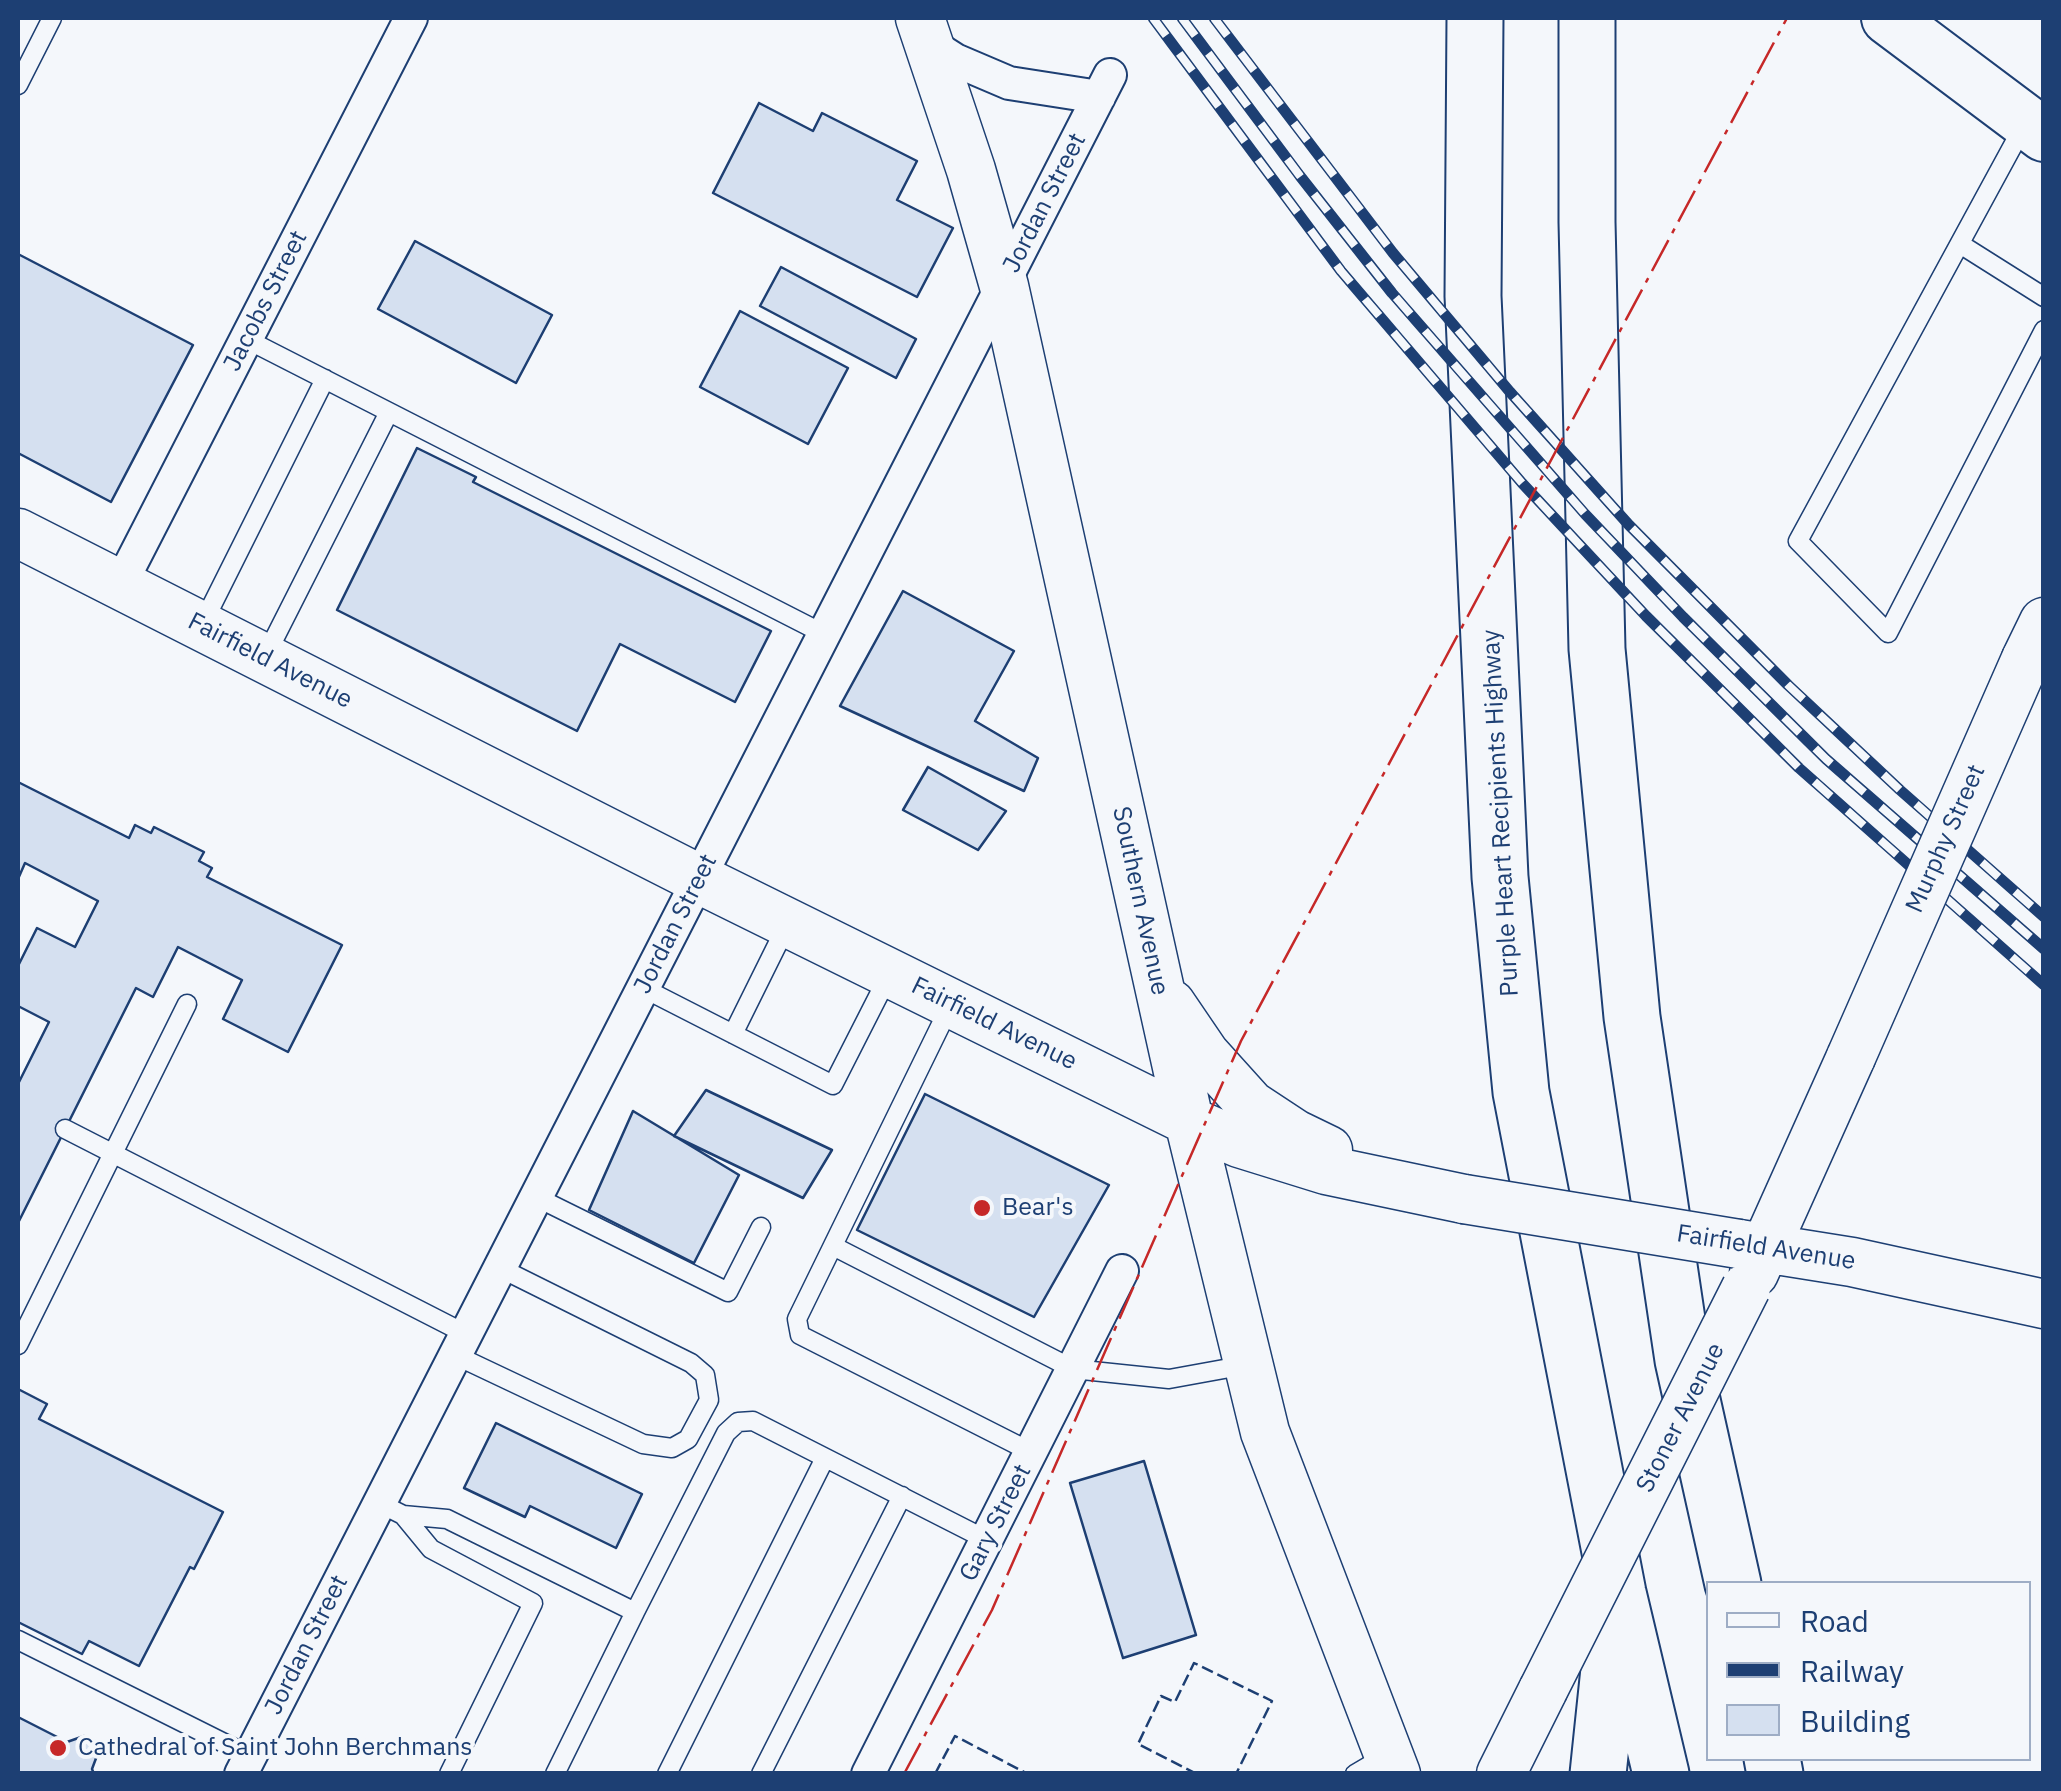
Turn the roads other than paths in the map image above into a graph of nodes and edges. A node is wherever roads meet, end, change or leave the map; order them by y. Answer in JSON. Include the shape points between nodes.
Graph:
{"nodes":[{"id":1,"x":52,"y":18,"type":"edge"},
{"id":2,"x":411,"y":18,"type":"edge"},
{"id":3,"x":1448,"y":18,"type":"edge"},
{"id":4,"x":1475,"y":18,"type":"edge"},
{"id":5,"x":1587,"y":18,"type":"edge"},
{"id":6,"x":1624,"y":18,"type":"edge"},
{"id":7,"x":1888,"y":18,"type":"edge"},
{"id":8,"x":925,"y":31,"type":"edge"},
{"id":9,"x":18,"y":85,"type":"edge"},
{"id":10,"x":2035,"y":128,"type":"edge"},
{"id":11,"x":1587,"y":222,"type":"junction"},
{"id":12,"x":1960,"y":244,"type":"junction"},
{"id":13,"x":1004,"y":286,"type":"junction"},
{"id":14,"x":1474,"y":296,"type":"junction"},
{"id":15,"x":2044,"y":297,"type":"edge"},
{"id":16,"x":2044,"y":330,"type":"edge"},
{"id":17,"x":246,"y":339,"type":"junction"},
{"id":18,"x":325,"y":379,"type":"junction"},
{"id":19,"x":388,"y":412,"type":"junction"},
{"id":20,"x":18,"y":534,"type":"edge"},
{"id":21,"x":120,"y":585,"type":"junction"},
{"id":22,"x":202,"y":626,"type":"junction"},
{"id":23,"x":824,"y":634,"type":"junction"},
{"id":24,"x":2035,"y":641,"type":"edge"},
{"id":25,"x":264,"y":658,"type":"junction"},
{"id":26,"x":699,"y":878,"type":"junction"},
{"id":27,"x":788,"y":923,"type":"junction"},
{"id":28,"x":890,"y":972,"type":"junction"},
{"id":29,"x":1159,"y":985,"type":"junction"},
{"id":30,"x":643,"y":988,"type":"junction"},
{"id":31,"x":952,"y":1003,"type":"junction"},
{"id":32,"x":187,"y":1004,"type":"dead end"},
{"id":33,"x":733,"y":1034,"type":"junction"},
{"id":34,"x":1851,"y":1057,"type":"joint"},
{"id":35,"x":1189,"y":1121,"type":"junction"},
{"id":36,"x":64,"y":1129,"type":"dead end"},
{"id":37,"x":112,"y":1154,"type":"junction"},
{"id":38,"x":1408,"y":1188,"type":"junction"},
{"id":39,"x":536,"y":1196,"type":"junction"},
{"id":40,"x":761,"y":1227,"type":"dead end"},
{"id":41,"x":833,"y":1246,"type":"junction"},
{"id":42,"x":1750,"y":1260,"type":"junction"},
{"id":43,"x":500,"y":1268,"type":"junction"},
{"id":44,"x":1122,"y":1271,"type":"dead end"},
{"id":45,"x":2044,"y":1304,"type":"edge"},
{"id":46,"x":461,"y":1344,"type":"junction"},
{"id":47,"x":18,"y":1345,"type":"edge"},
{"id":48,"x":1248,"y":1364,"type":"junction"},
{"id":49,"x":1073,"y":1369,"type":"junction"},
{"id":50,"x":1031,"y":1452,"type":"junction"},
{"id":51,"x":824,"y":1458,"type":"junction"},
{"id":52,"x":902,"y":1496,"type":"junction"},
{"id":53,"x":391,"y":1509,"type":"junction"},
{"id":54,"x":987,"y":1540,"type":"junction"},
{"id":55,"x":1732,"y":1581,"type":"edge"},
{"id":56,"x":1618,"y":1593,"type":"junction"},
{"id":57,"x":636,"y":1612,"type":"junction"},
{"id":58,"x":18,"y":1640,"type":"edge"},
{"id":59,"x":246,"y":1765,"type":"edge"},
{"id":60,"x":1380,"y":1767,"type":"edge"},
{"id":61,"x":449,"y":1774,"type":"edge"},
{"id":62,"x":556,"y":1774,"type":"edge"},
{"id":63,"x":668,"y":1774,"type":"edge"},
{"id":64,"x":761,"y":1774,"type":"edge"},
{"id":65,"x":868,"y":1774,"type":"edge"},
{"id":66,"x":1501,"y":1774,"type":"edge"},
{"id":67,"x":1598,"y":1774,"type":"edge"},
{"id":68,"x":1661,"y":1774,"type":"edge"}],
"edges":[{"from":1,"to":9,"type":"lane"},
{"from":2,"to":17,"type":"street","name":"Jacobs Street"},
{"from":3,"to":14,"type":"highway"},
{"from":4,"to":14,"type":"highway","name":"Purple Heart Recipients Highway"},
{"from":5,"to":11,"type":"highway"},
{"from":6,"to":11,"type":"highway"},
{"from":7,"to":10,"type":"main road"},
{"from":8,"to":13,"type":"street","name":"Southern Avenue"},
{"from":8,"to":13,"type":"street","name":"Jordan Street","via":[[956,60],[1009,82],[1104,86]]},
{"from":10,"to":12,"type":"lane"},
{"from":11,"to":55,"type":"highway","via":[[1597,649],[1632,1017],[1683,1360]]},
{"from":12,"to":15,"type":"lane"},
{"from":12,"to":16,"type":"lane","via":[[1798,541],[1888,633]]},
{"from":13,"to":23,"type":"street","name":"Jordan Street"},
{"from":13,"to":29,"type":"street","name":"Southern Avenue"},
{"from":14,"to":56,"type":"highway","name":"Purple Heart Recipients Highway","via":[[1500,877],[1521,1092]]},
{"from":17,"to":18,"type":"lane"},
{"from":17,"to":21,"type":"street","name":"Jacobs Street"},
{"from":18,"to":19,"type":"lane"},
{"from":18,"to":22,"type":"lane"},
{"from":19,"to":23,"type":"lane"},
{"from":19,"to":25,"type":"lane"},
{"from":20,"to":21,"type":"street","name":"Fairfield Avenue"},
{"from":21,"to":22,"type":"street","name":"Fairfield Avenue"},
{"from":22,"to":25,"type":"street","name":"Fairfield Avenue"},
{"from":23,"to":26,"type":"street","name":"Jordan Street"},
{"from":24,"to":34,"type":"street","name":"Murphy Street","bridge":true},
{"from":25,"to":26,"type":"street","name":"Fairfield Avenue"},
{"from":26,"to":27,"type":"street","name":"Fairfield Avenue"},
{"from":26,"to":30,"type":"street","name":"Jordan Street"},
{"from":27,"to":28,"type":"street","name":"Fairfield Avenue"},
{"from":27,"to":33,"type":"lane"},
{"from":28,"to":31,"type":"street","name":"Fairfield Avenue"},
{"from":28,"to":33,"type":"lane","via":[[833,1085]]},
{"from":29,"to":35,"type":"street","name":"Southern Avenue"},
{"from":29,"to":38,"type":"street","via":[[1205,1054],[1251,1105],[1294,1134]]},
{"from":30,"to":33,"type":"lane"},
{"from":30,"to":39,"type":"street","name":"Jordan Street"},
{"from":31,"to":35,"type":"street","name":"Fairfield Avenue"},
{"from":31,"to":41,"type":"lane"},
{"from":32,"to":37,"type":"lane"},
{"from":34,"to":42,"type":"street","name":"Stoner Avenue"},
{"from":35,"to":38,"type":"street","name":"Fairfield Avenue","via":[[1295,1162]]},
{"from":35,"to":48,"type":"street","name":"Southern Avenue"},
{"from":36,"to":37,"type":"lane"},
{"from":37,"to":46,"type":"lane"},
{"from":37,"to":47,"type":"lane"},
{"from":38,"to":42,"type":"street","name":"Fairfield Avenue","bridge":true},
{"from":39,"to":40,"type":"lane","via":[[728,1292]]},
{"from":39,"to":43,"type":"street","name":"Jordan Street"},
{"from":41,"to":49,"type":"lane"},
{"from":41,"to":50,"type":"lane","via":[[797,1318],[800,1336]]},
{"from":42,"to":45,"type":"street","name":"Fairfield Avenue","via":[[1852,1262]]},
{"from":42,"to":66,"type":"street","name":"Stoner Avenue","bridge":true},
{"from":43,"to":46,"type":"street","name":"Jordan Street"},
{"from":43,"to":46,"type":"lane","via":[[691,1362],[705,1375],[709,1400],[688,1440],[660,1449]]},
{"from":44,"to":49,"type":"street","name":"Gary Street"},
{"from":46,"to":53,"type":"street","name":"Jordan Street"},
{"from":48,"to":49,"type":"lane","via":[[1169,1379]]},
{"from":48,"to":60,"type":"street","name":"Southern Avenue","via":[[1265,1432]]},
{"from":49,"to":50,"type":"street","name":"Gary Street"},
{"from":50,"to":54,"type":"street","name":"Gary Street"},
{"from":51,"to":52,"type":"lane"},
{"from":51,"to":57,"type":"lane","via":[[753,1421],[738,1422],[726,1433]]},
{"from":51,"to":63,"type":"lane"},
{"from":52,"to":54,"type":"lane"},
{"from":52,"to":64,"type":"lane"},
{"from":53,"to":57,"type":"lane","via":[[447,1520]]},
{"from":53,"to":59,"type":"street","name":"Jordan Street"},
{"from":53,"to":61,"type":"lane","via":[[432,1549],[533,1603]]},
{"from":54,"to":65,"type":"street","name":"Gary Street"},
{"from":56,"to":67,"type":"highway"},
{"from":56,"to":68,"type":"highway","name":"Purple Heart Recipients Highway"},
{"from":57,"to":62,"type":"lane"},
{"from":58,"to":59,"type":"lane"}]}
